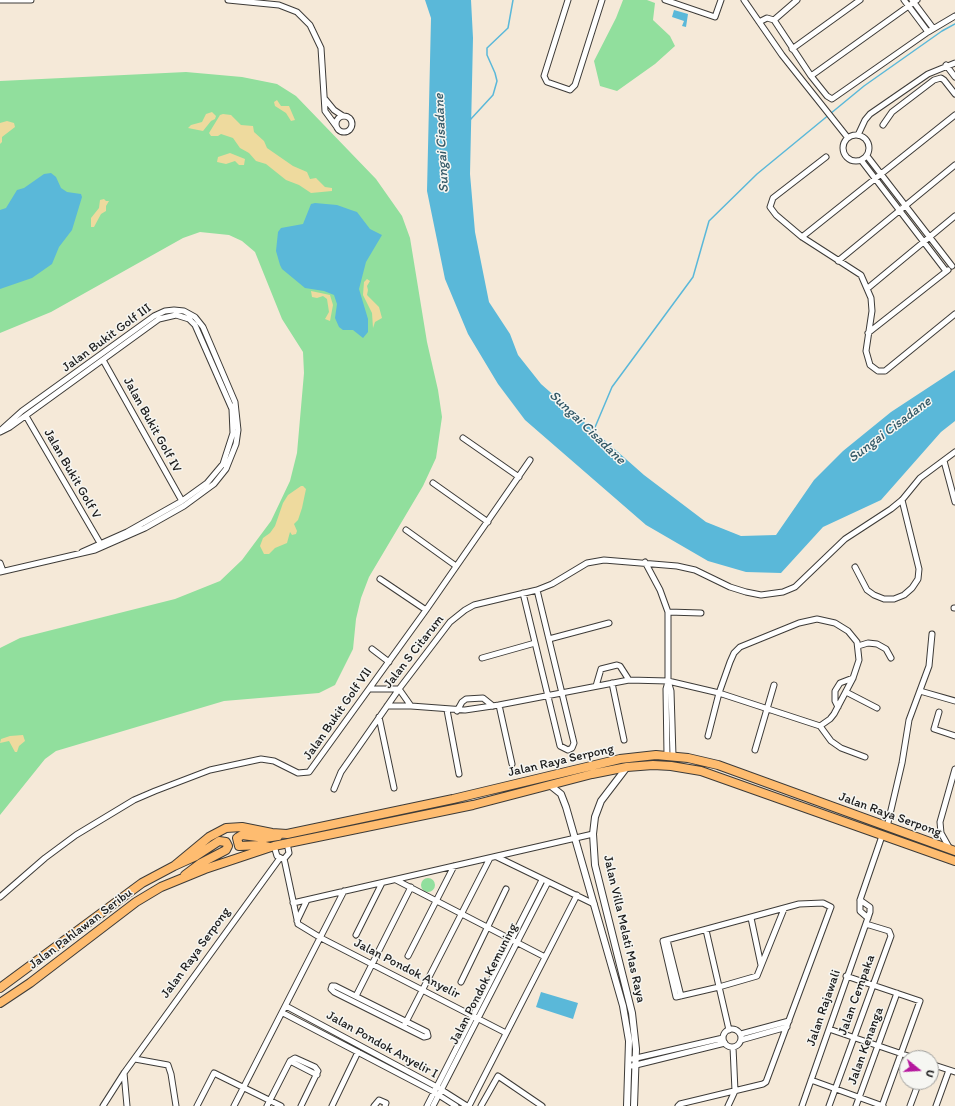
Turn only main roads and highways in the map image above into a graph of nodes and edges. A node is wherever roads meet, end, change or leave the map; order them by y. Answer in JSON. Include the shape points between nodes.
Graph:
{"nodes":[{"id":1,"x":791,"y":791,"type":"junction"},
{"id":2,"x":787,"y":802,"type":"junction"},
{"id":3,"x":287,"y":834,"type":"junction"},
{"id":4,"x":272,"y":847,"type":"junction"},
{"id":5,"x":953,"y":850,"type":"edge"},
{"id":6,"x":955,"y":861,"type":"edge"},
{"id":7,"x":174,"y":866,"type":"junction"},
{"id":8,"x":179,"y":880,"type":"junction"},
{"id":9,"x":0,"y":988,"type":"edge"},
{"id":10,"x":0,"y":1003,"type":"edge"}],
"edges":[{"from":1,"to":2,"type":"main road"},
{"from":1,"to":3,"type":"main road","name":"Jalan Raya Serpong","via":[[711,763],[670,756],[620,759],[454,799]]},
{"from":1,"to":5,"type":"main road","name":"Jalan Raya Serpong"},
{"from":2,"to":4,"type":"main road","name":"Jalan Raya Serpong","via":[[715,775],[686,768],[653,765],[627,767],[473,805]]},
{"from":2,"to":6,"type":"main road","name":"Jalan Raya Serpong"},
{"from":3,"to":4,"type":"main road","via":[[265,838],[242,835],[237,838],[239,846]]},
{"from":3,"to":7,"type":"main road","name":"Jalan Raya Serpong","via":[[242,827],[226,828],[209,837]]},
{"from":4,"to":8,"type":"main road","name":"Jalan Raya Serpong"},
{"from":7,"to":8,"type":"main road","via":[[219,841],[227,844],[226,850],[201,863]]},
{"from":7,"to":9,"type":"main road","name":"Jalan Pahlawan Seribu","via":[[116,901]]},
{"from":8,"to":10,"type":"main road","name":"Jalan Pahlawan Seribu","via":[[150,893],[130,906]]}]}
